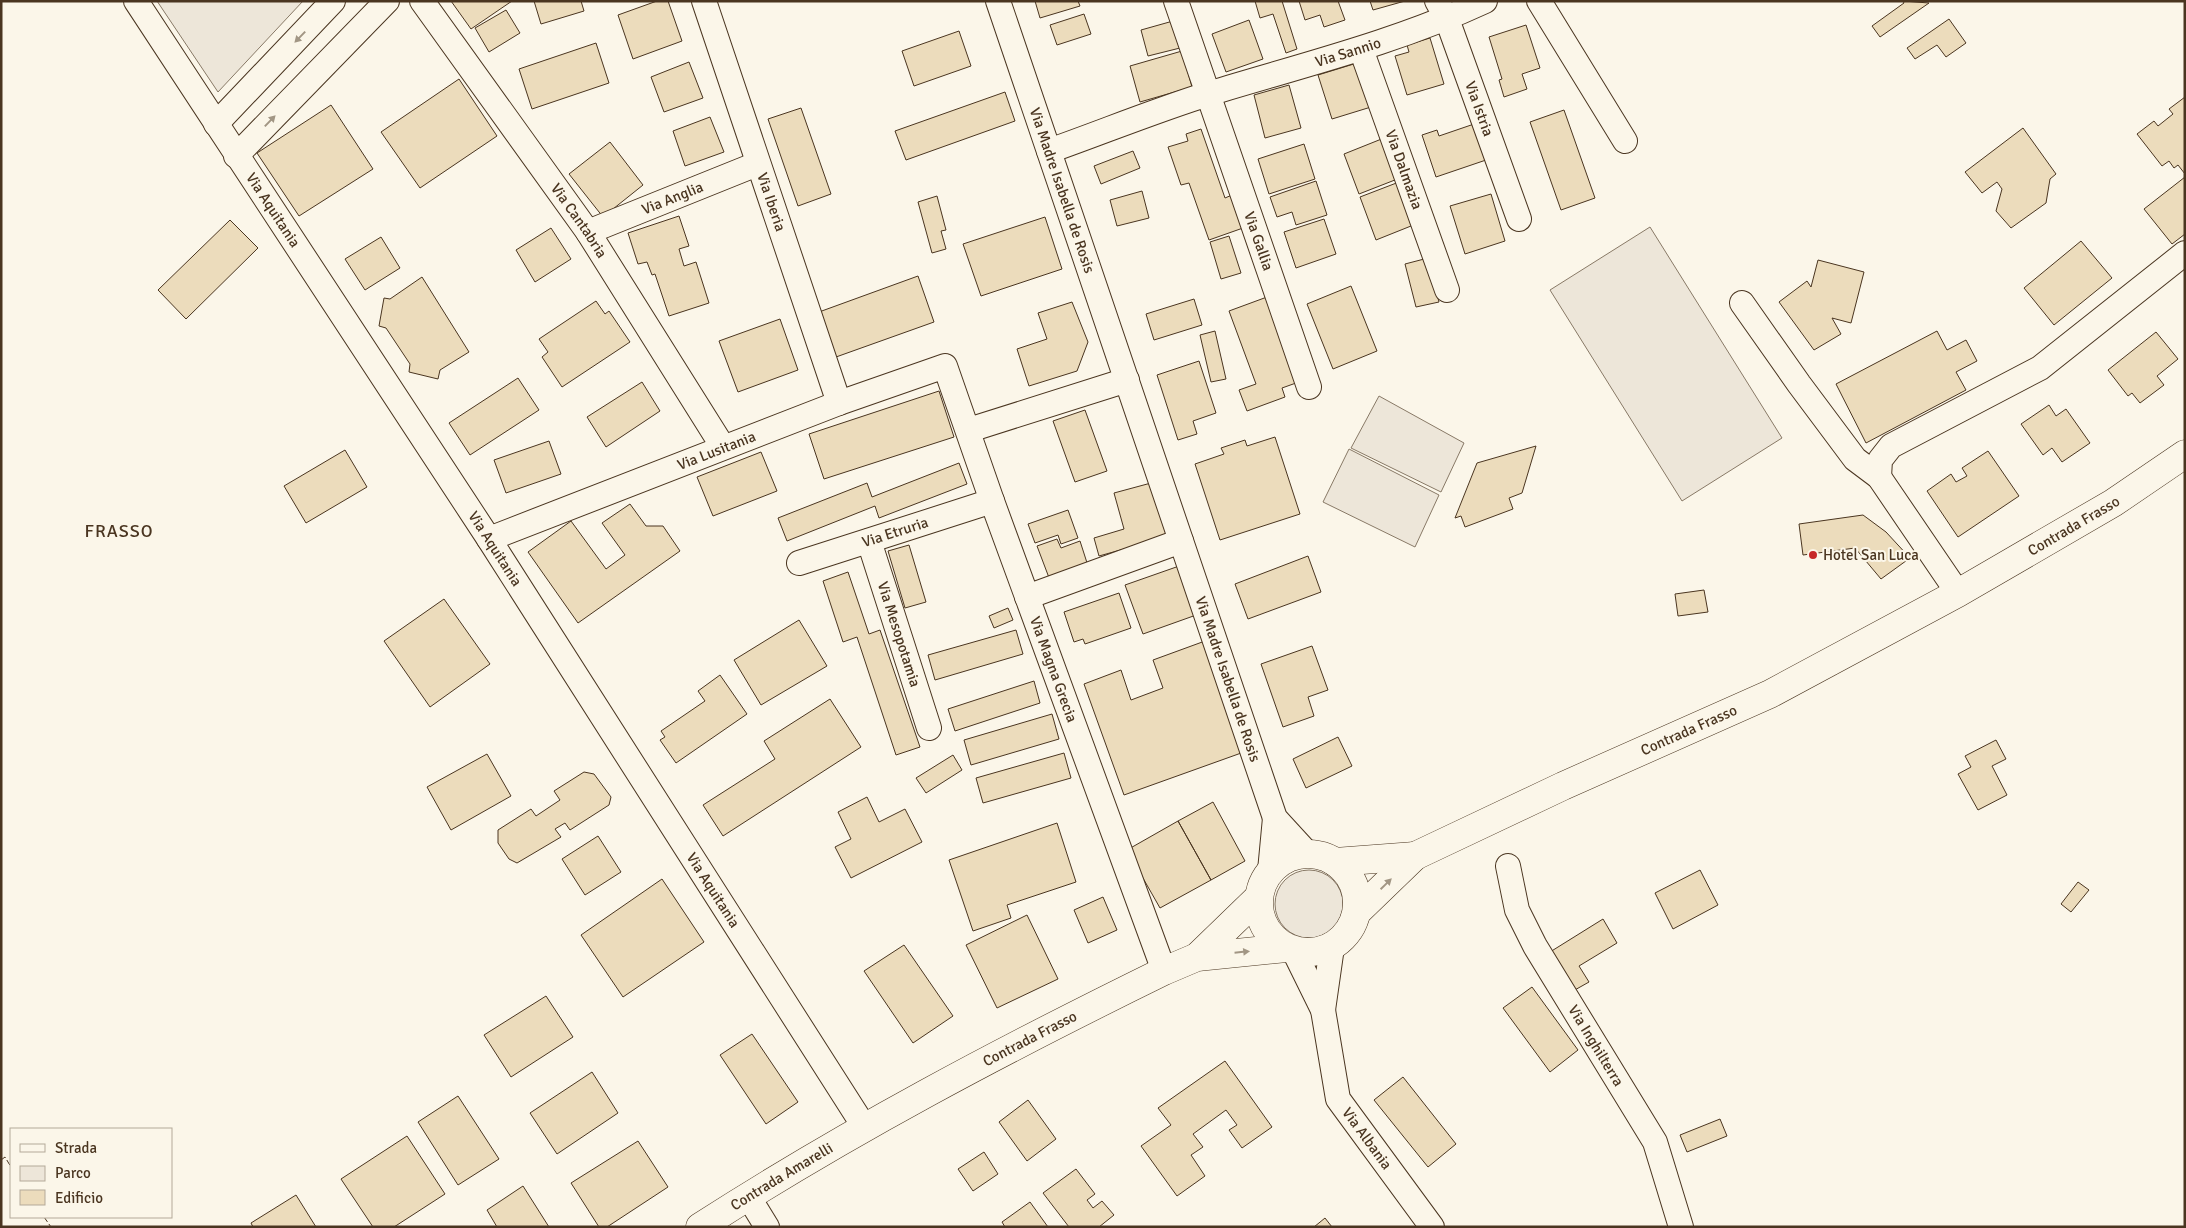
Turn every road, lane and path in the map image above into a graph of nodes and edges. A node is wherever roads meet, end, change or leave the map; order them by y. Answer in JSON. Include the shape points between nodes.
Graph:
{"nodes":[{"id":1,"x":136,"y":1,"type":"edge"},
{"id":2,"x":333,"y":1,"type":"edge"},
{"id":3,"x":387,"y":1,"type":"edge"},
{"id":4,"x":422,"y":1,"type":"edge"},
{"id":5,"x":704,"y":1,"type":"edge"},
{"id":6,"x":998,"y":1,"type":"edge"},
{"id":7,"x":1176,"y":1,"type":"edge"},
{"id":8,"x":1485,"y":1,"type":"edge"},
{"id":9,"x":1539,"y":1,"type":"edge"},
{"id":10,"x":1442,"y":10,"type":"edge"},
{"id":11,"x":1360,"y":49,"type":"junction"},
{"id":12,"x":1208,"y":94,"type":"junction"},
{"id":13,"x":216,"y":124,"type":"junction"},
{"id":14,"x":1625,"y":141,"type":"dead end"},
{"id":15,"x":1049,"y":151,"type":"junction"},
{"id":16,"x":236,"y":156,"type":"junction"},
{"id":17,"x":757,"y":164,"type":"junction"},
{"id":18,"x":1519,"y":219,"type":"dead end"},
{"id":19,"x":588,"y":232,"type":"junction"},
{"id":20,"x":2185,"y":253,"type":"edge"},
{"id":21,"x":1447,"y":290,"type":"dead end"},
{"id":22,"x":1742,"y":303,"type":"dead end"},
{"id":23,"x":945,"y":366,"type":"joint"},
{"id":24,"x":1127,"y":380,"type":"junction"},
{"id":25,"x":1309,"y":388,"type":"dead end"},
{"id":26,"x":839,"y":403,"type":"junction"},
{"id":27,"x":968,"y":430,"type":"junction"},
{"id":28,"x":723,"y":447,"type":"junction"},
{"id":29,"x":2181,"y":460,"type":"edge"},
{"id":30,"x":1880,"y":477,"type":"junction"},
{"id":31,"x":992,"y":501,"type":"junction"},
{"id":32,"x":489,"y":539,"type":"junction"},
{"id":33,"x":869,"y":541,"type":"junction"},
{"id":34,"x":1181,"y":541,"type":"junction"},
{"id":35,"x":798,"y":564,"type":"dead end"},
{"id":36,"x":1958,"y":593,"type":"junction"},
{"id":37,"x":1027,"y":597,"type":"junction"},
{"id":38,"x":929,"y":728,"type":"dead end"},
{"id":39,"x":1275,"y":818,"type":"junction"},
{"id":40,"x":1308,"y":854,"type":"junction"},
{"id":41,"x":1415,"y":856,"type":"junction"},
{"id":42,"x":1335,"y":862,"type":"junction"},
{"id":43,"x":1508,"y":866,"type":"dead end"},
{"id":44,"x":1270,"y":871,"type":"junction"},
{"id":45,"x":1259,"y":897,"type":"junction"},
{"id":46,"x":1357,"y":912,"type":"junction"},
{"id":47,"x":1332,"y":947,"type":"junction"},
{"id":48,"x":1290,"y":949,"type":"junction"},
{"id":49,"x":1198,"y":957,"type":"junction"},
{"id":50,"x":1164,"y":972,"type":"junction"},
{"id":51,"x":1323,"y":1010,"type":"junction"},
{"id":52,"x":865,"y":1128,"type":"junction"},
{"id":53,"x":748,"y":1196,"type":"junction"},
{"id":54,"x":700,"y":1227,"type":"edge"},
{"id":55,"x":767,"y":1227,"type":"edge"},
{"id":56,"x":1432,"y":1227,"type":"edge"},
{"id":57,"x":1681,"y":1227,"type":"edge"}],
"edges":[{"from":1,"to":13,"type":"street","name":"Via Aquitania"},
{"from":2,"to":13,"type":"street","one_way":true},
{"from":16,"to":3,"type":"street","one_way":true},
{"from":4,"to":19,"type":"street","name":"Via Cantabria"},
{"from":5,"to":17,"type":"street","name":"Via Iberia"},
{"from":6,"to":15,"type":"street","name":"Via Madre Isabella de Rosis"},
{"from":7,"to":12,"type":"street"},
{"from":8,"to":10,"type":"street","name":"Via Sannio"},
{"from":9,"to":14,"type":"street"},
{"from":10,"to":11,"type":"street","name":"Via Sannio"},
{"from":10,"to":18,"type":"street","name":"Via Istria"},
{"from":11,"to":12,"type":"street","name":"Via Sannio"},
{"from":11,"to":21,"type":"street","name":"Via Dalmazia"},
{"from":12,"to":15,"type":"street","name":"Via Sannio"},
{"from":12,"to":25,"type":"street","name":"Via Gallia"},
{"from":13,"to":16,"type":"street","name":"Via Aquitania"},
{"from":15,"to":24,"type":"street","name":"Via Madre Isabella de Rosis"},
{"from":16,"to":32,"type":"street","name":"Via Aquitania"},
{"from":17,"to":19,"type":"street","name":"Via Anglia"},
{"from":17,"to":26,"type":"street","name":"Via Iberia"},
{"from":19,"to":28,"type":"street","name":"Via Cantabria"},
{"from":20,"to":30,"type":"street","via":[[2040,368],[1891,446],[1880,460]]},
{"from":22,"to":30,"type":"street","via":[[1855,458]]},
{"from":23,"to":26,"type":"street","name":"Via Lusitania"},
{"from":23,"to":27,"type":"street","name":"Via Magna Grecia"},
{"from":24,"to":27,"type":"street"},
{"from":24,"to":34,"type":"street","name":"Via Madre Isabella de Rosis"},
{"from":26,"to":28,"type":"street","name":"Via Lusitania"},
{"from":27,"to":31,"type":"street","name":"Via Magna Grecia"},
{"from":28,"to":32,"type":"street","name":"Via Lusitania"},
{"from":29,"to":36,"type":"main road","name":"Contrada Frasso"},
{"from":30,"to":36,"type":"street"},
{"from":31,"to":33,"type":"street","name":"Via Etruria"},
{"from":31,"to":37,"type":"street","name":"Via Magna Grecia"},
{"from":32,"to":52,"type":"street","name":"Via Aquitania"},
{"from":33,"to":35,"type":"street","name":"Via Etruria"},
{"from":33,"to":38,"type":"street","name":"Via Mesopotamia"},
{"from":34,"to":37,"type":"street"},
{"from":34,"to":39,"type":"street","name":"Via Madre Isabella de Rosis"},
{"from":36,"to":41,"type":"main road","name":"Contrada Frasso","via":[[1770,694]]},
{"from":37,"to":50,"type":"street","name":"Via Magna Grecia"},
{"from":39,"to":40,"type":"street","name":"Via Madre Isabella de Rosis"},
{"from":39,"to":44,"type":"street","name":"Via Madre Isabella de Rosis"},
{"from":40,"to":42,"type":"main road"},
{"from":40,"to":44,"type":"main road","via":[[1294,856]]},
{"from":41,"to":42,"type":"main road","name":"Contrada Frasso"},
{"from":46,"to":41,"type":"main road","name":"Contrada Frasso","one_way":true},
{"from":42,"to":46,"type":"main road","via":[[1353,883],[1358,898]]},
{"from":43,"to":57,"type":"street","name":"Via Inghilterra","via":[[1517,910],[1535,946],[1655,1142]]},
{"from":44,"to":45,"type":"main road","via":[[1262,883]]},
{"from":45,"to":48,"type":"main road","via":[[1263,925],[1272,938]]},
{"from":45,"to":49,"type":"main road","name":"Contrada Frasso"},
{"from":46,"to":47,"type":"main road","via":[[1352,926]]},
{"from":47,"to":48,"type":"main road","via":[[1301,953]]},
{"from":47,"to":51,"type":"street","name":"Via Albania"},
{"from":49,"to":48,"type":"main road","name":"Contrada Frasso","one_way":true},
{"from":48,"to":51,"type":"street","name":"Via Albania"},
{"from":49,"to":50,"type":"main road","name":"Contrada Frasso"},
{"from":50,"to":52,"type":"main road","name":"Contrada Frasso","via":[[1010,1048]]},
{"from":51,"to":56,"type":"street","name":"Via Albania","via":[[1338,1099]]},
{"from":52,"to":53,"type":"main road","name":"Contrada Amarelli"},
{"from":53,"to":54,"type":"main road","name":"Contrada Amarelli"},
{"from":53,"to":55,"type":"street"}]}
